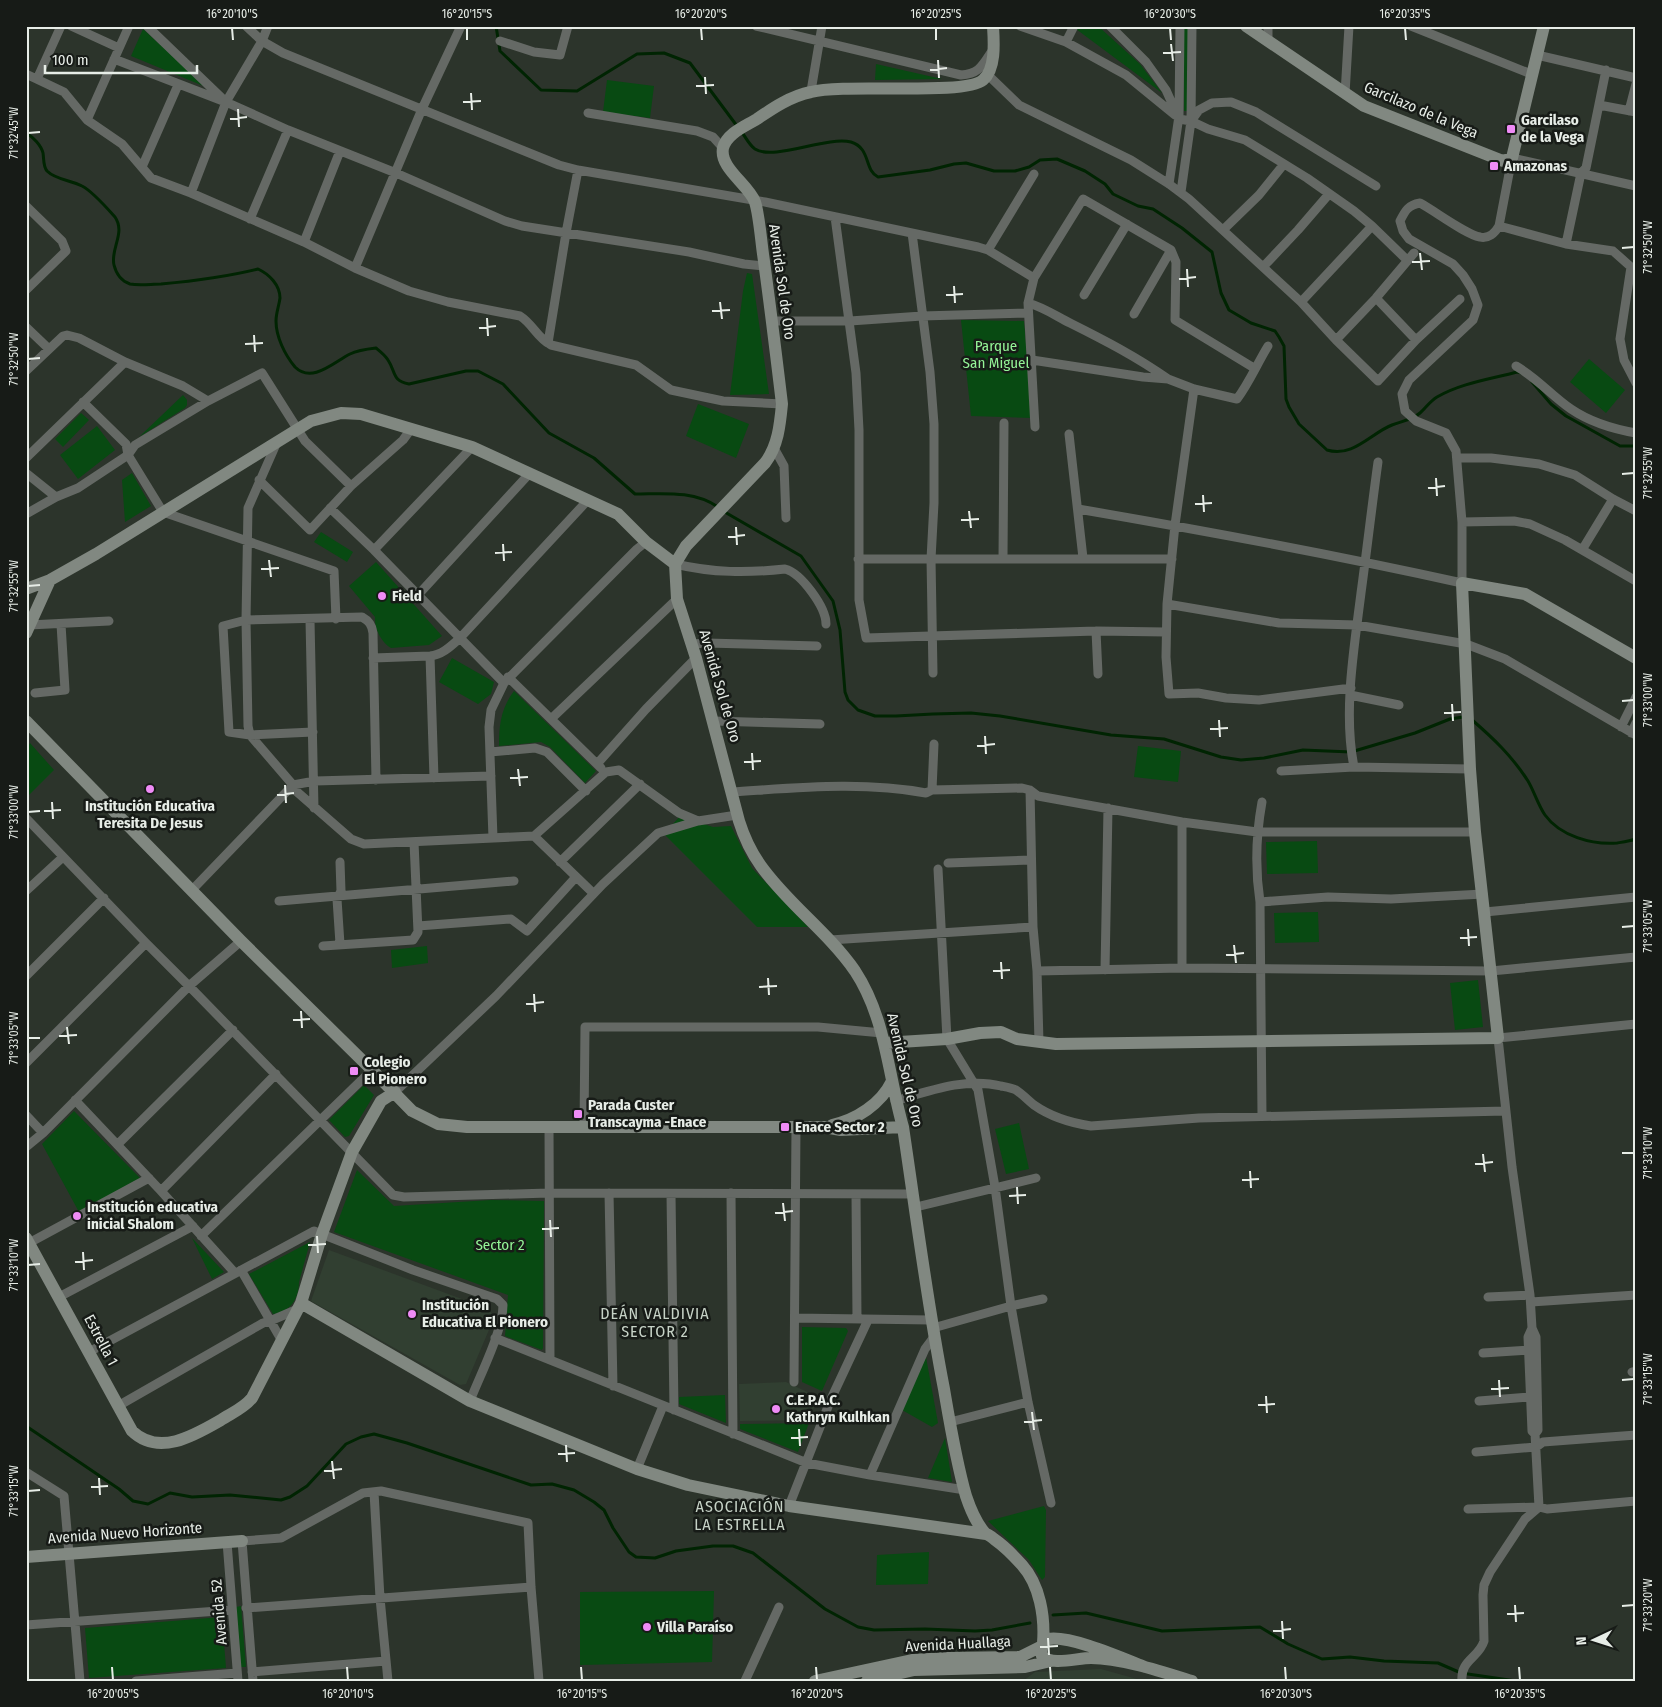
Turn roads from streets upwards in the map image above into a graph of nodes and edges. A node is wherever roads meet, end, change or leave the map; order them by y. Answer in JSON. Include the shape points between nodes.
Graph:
{"nodes":[{"id":1,"x":61,"y":26,"type":"edge"},
{"id":2,"x":71,"y":26,"type":"edge"},
{"id":3,"x":129,"y":26,"type":"edge"},
{"id":4,"x":147,"y":26,"type":"edge"},
{"id":5,"x":246,"y":26,"type":"edge"},
{"id":6,"x":268,"y":26,"type":"edge"},
{"id":7,"x":461,"y":26,"type":"edge"},
{"id":8,"x":568,"y":26,"type":"edge"},
{"id":9,"x":756,"y":26,"type":"edge"},
{"id":10,"x":822,"y":26,"type":"edge"},
{"id":11,"x":993,"y":26,"type":"edge"},
{"id":12,"x":1020,"y":26,"type":"edge"},
{"id":13,"x":1074,"y":26,"type":"edge"},
{"id":14,"x":1110,"y":26,"type":"edge"},
{"id":15,"x":1180,"y":26,"type":"edge"},
{"id":16,"x":1192,"y":26,"type":"edge"},
{"id":17,"x":1246,"y":26,"type":"edge"},
{"id":18,"x":1268,"y":26,"type":"edge"},
{"id":19,"x":1349,"y":26,"type":"edge"},
{"id":20,"x":1411,"y":26,"type":"edge"},
{"id":21,"x":1544,"y":26,"type":"edge"},
{"id":22,"x":262,"y":41,"type":"junction"},
{"id":23,"x":500,"y":41,"type":"dead end"},
{"id":24,"x":819,"y":41,"type":"junction"},
{"id":25,"x":1268,"y":41,"type":"junction"},
{"id":26,"x":1066,"y":42,"type":"junction"},
{"id":27,"x":119,"y":48,"type":"junction"},
{"id":28,"x":993,"y":50,"type":"junction"},
{"id":29,"x":1537,"y":55,"type":"junction"},
{"id":30,"x":114,"y":60,"type":"junction"},
{"id":31,"x":1606,"y":70,"type":"junction"},
{"id":32,"x":26,"y":74,"type":"edge"},
{"id":33,"x":1531,"y":74,"type":"junction"},
{"id":34,"x":988,"y":75,"type":"junction"},
{"id":35,"x":1636,"y":78,"type":"edge"},
{"id":36,"x":38,"y":80,"type":"junction"},
{"id":37,"x":1636,"y":84,"type":"edge"},
{"id":38,"x":178,"y":85,"type":"junction"},
{"id":39,"x":811,"y":91,"type":"junction"},
{"id":40,"x":1345,"y":94,"type":"junction"},
{"id":41,"x":226,"y":102,"type":"junction"},
{"id":42,"x":1599,"y":105,"type":"junction"},
{"id":43,"x":422,"y":109,"type":"junction"},
{"id":44,"x":1632,"y":112,"type":"edge"},
{"id":45,"x":588,"y":113,"type":"dead end"},
{"id":46,"x":1179,"y":119,"type":"junction"},
{"id":47,"x":87,"y":120,"type":"junction"},
{"id":48,"x":1191,"y":121,"type":"junction"},
{"id":49,"x":288,"y":130,"type":"junction"},
{"id":50,"x":726,"y":143,"type":"junction"},
{"id":51,"x":340,"y":151,"type":"junction"},
{"id":52,"x":1512,"y":158,"type":"junction"},
{"id":53,"x":1284,"y":164,"type":"junction"},
{"id":54,"x":142,"y":167,"type":"junction"},
{"id":55,"x":578,"y":170,"type":"junction"},
{"id":56,"x":396,"y":173,"type":"junction"},
{"id":57,"x":1581,"y":173,"type":"junction"},
{"id":58,"x":1034,"y":174,"type":"dead end"},
{"id":59,"x":1169,"y":184,"type":"junction"},
{"id":60,"x":1376,"y":186,"type":"dead end"},
{"id":61,"x":1636,"y":186,"type":"edge"},
{"id":62,"x":1181,"y":192,"type":"junction"},
{"id":63,"x":191,"y":193,"type":"junction"},
{"id":64,"x":1329,"y":194,"type":"junction"},
{"id":65,"x":755,"y":201,"type":"junction"},
{"id":66,"x":26,"y":206,"type":"edge"},
{"id":67,"x":835,"y":217,"type":"junction"},
{"id":68,"x":250,"y":219,"type":"junction"},
{"id":69,"x":1127,"y":224,"type":"junction"},
{"id":70,"x":1372,"y":226,"type":"junction"},
{"id":71,"x":1224,"y":229,"type":"junction"},
{"id":72,"x":1498,"y":229,"type":"junction"},
{"id":73,"x":912,"y":233,"type":"junction"},
{"id":74,"x":566,"y":234,"type":"junction"},
{"id":75,"x":304,"y":242,"type":"junction"},
{"id":76,"x":1566,"y":244,"type":"junction"},
{"id":77,"x":988,"y":250,"type":"junction"},
{"id":78,"x":1170,"y":250,"type":"junction"},
{"id":79,"x":1414,"y":253,"type":"dead end"},
{"id":80,"x":1408,"y":260,"type":"junction"},
{"id":81,"x":764,"y":266,"type":"junction"},
{"id":82,"x":1263,"y":267,"type":"junction"},
{"id":83,"x":356,"y":268,"type":"junction"},
{"id":84,"x":1633,"y":269,"type":"edge"},
{"id":85,"x":1034,"y":278,"type":"junction"},
{"id":86,"x":26,"y":290,"type":"edge"},
{"id":87,"x":1084,"y":295,"type":"dead end"},
{"id":88,"x":1376,"y":298,"type":"junction"},
{"id":89,"x":1460,"y":298,"type":"dead end"},
{"id":90,"x":1301,"y":302,"type":"junction"},
{"id":91,"x":1028,"y":308,"type":"junction"},
{"id":92,"x":1134,"y":314,"type":"dead end"},
{"id":93,"x":922,"y":316,"type":"junction"},
{"id":94,"x":772,"y":321,"type":"junction"},
{"id":95,"x":850,"y":321,"type":"junction"},
{"id":96,"x":26,"y":327,"type":"edge"},
{"id":97,"x":1336,"y":340,"type":"junction"},
{"id":98,"x":1416,"y":340,"type":"junction"},
{"id":99,"x":548,"y":343,"type":"junction"},
{"id":100,"x":1268,"y":346,"type":"dead end"},
{"id":101,"x":49,"y":349,"type":"junction"},
{"id":102,"x":1032,"y":360,"type":"junction"},
{"id":103,"x":125,"y":362,"type":"junction"},
{"id":104,"x":1516,"y":366,"type":"dead end"},
{"id":105,"x":1254,"y":368,"type":"junction"},
{"id":106,"x":26,"y":371,"type":"edge"},
{"id":107,"x":1168,"y":379,"type":"junction"},
{"id":108,"x":1636,"y":384,"type":"edge"},
{"id":109,"x":1194,"y":389,"type":"junction"},
{"id":110,"x":208,"y":401,"type":"junction"},
{"id":111,"x":83,"y":402,"type":"junction"},
{"id":112,"x":782,"y":404,"type":"junction"},
{"id":113,"x":1004,"y":423,"type":"dead end"},
{"id":114,"x":1034,"y":428,"type":"dead end"},
{"id":115,"x":298,"y":429,"type":"junction"},
{"id":116,"x":411,"y":429,"type":"junction"},
{"id":117,"x":1636,"y":433,"type":"edge"},
{"id":118,"x":1069,"y":434,"type":"dead end"},
{"id":119,"x":277,"y":442,"type":"junction"},
{"id":120,"x":472,"y":447,"type":"junction"},
{"id":121,"x":774,"y":448,"type":"junction"},
{"id":122,"x":128,"y":455,"type":"junction"},
{"id":123,"x":1457,"y":455,"type":"junction"},
{"id":124,"x":26,"y":458,"type":"edge"},
{"id":125,"x":1378,"y":462,"type":"dead end"},
{"id":126,"x":26,"y":473,"type":"edge"},
{"id":127,"x":529,"y":474,"type":"junction"},
{"id":128,"x":259,"y":480,"type":"junction"},
{"id":129,"x":351,"y":486,"type":"junction"},
{"id":130,"x":56,"y":498,"type":"junction"},
{"id":131,"x":1613,"y":498,"type":"junction"},
{"id":132,"x":587,"y":501,"type":"junction"},
{"id":133,"x":330,"y":508,"type":"junction"},
{"id":134,"x":1078,"y":509,"type":"junction"},
{"id":135,"x":1636,"y":510,"type":"edge"},
{"id":136,"x":164,"y":512,"type":"junction"},
{"id":137,"x":26,"y":514,"type":"edge"},
{"id":138,"x":786,"y":518,"type":"dead end"},
{"id":139,"x":1462,"y":522,"type":"junction"},
{"id":140,"x":1175,"y":525,"type":"junction"},
{"id":141,"x":247,"y":540,"type":"junction"},
{"id":142,"x":646,"y":542,"type":"junction"},
{"id":143,"x":374,"y":550,"type":"junction"},
{"id":144,"x":1582,"y":550,"type":"junction"},
{"id":145,"x":1082,"y":558,"type":"junction"},
{"id":146,"x":858,"y":559,"type":"junction"},
{"id":147,"x":931,"y":559,"type":"junction"},
{"id":148,"x":1003,"y":559,"type":"junction"},
{"id":149,"x":1172,"y":559,"type":"junction"},
{"id":150,"x":1365,"y":562,"type":"junction"},
{"id":151,"x":676,"y":564,"type":"junction"},
{"id":152,"x":50,"y":580,"type":"junction"},
{"id":153,"x":1636,"y":581,"type":"edge"},
{"id":154,"x":1462,"y":583,"type":"junction"},
{"id":155,"x":26,"y":588,"type":"edge"},
{"id":156,"x":418,"y":595,"type":"junction"},
{"id":157,"x":677,"y":599,"type":"junction"},
{"id":158,"x":1167,"y":604,"type":"junction"},
{"id":159,"x":336,"y":619,"type":"junction"},
{"id":160,"x":246,"y":620,"type":"junction"},
{"id":161,"x":310,"y":620,"type":"junction"},
{"id":162,"x":109,"y":621,"type":"dead end"},
{"id":163,"x":61,"y":624,"type":"junction"},
{"id":164,"x":826,"y":624,"type":"dead end"},
{"id":165,"x":1357,"y":625,"type":"junction"},
{"id":166,"x":28,"y":629,"type":"edge"},
{"id":167,"x":1096,"y":630,"type":"junction"},
{"id":168,"x":1166,"y":632,"type":"junction"},
{"id":169,"x":932,"y":636,"type":"junction"},
{"id":170,"x":460,"y":638,"type":"junction"},
{"id":171,"x":692,"y":644,"type":"junction"},
{"id":172,"x":1466,"y":644,"type":"junction"},
{"id":173,"x":817,"y":646,"type":"dead end"},
{"id":174,"x":430,"y":656,"type":"junction"},
{"id":175,"x":373,"y":658,"type":"junction"},
{"id":176,"x":696,"y":658,"type":"junction"},
{"id":177,"x":1636,"y":658,"type":"edge"},
{"id":178,"x":933,"y":673,"type":"dead end"},
{"id":179,"x":1098,"y":674,"type":"dead end"},
{"id":180,"x":506,"y":680,"type":"junction"},
{"id":181,"x":1351,"y":691,"type":"junction"},
{"id":182,"x":35,"y":693,"type":"dead end"},
{"id":183,"x":1636,"y":697,"type":"edge"},
{"id":184,"x":1399,"y":705,"type":"dead end"},
{"id":185,"x":551,"y":719,"type":"junction"},
{"id":186,"x":713,"y":721,"type":"junction"},
{"id":187,"x":1636,"y":723,"type":"edge"},
{"id":188,"x":820,"y":724,"type":"dead end"},
{"id":189,"x":1621,"y":727,"type":"junction"},
{"id":190,"x":28,"y":728,"type":"edge"},
{"id":191,"x":314,"y":732,"type":"junction"},
{"id":192,"x":1633,"y":734,"type":"edge"},
{"id":193,"x":250,"y":735,"type":"junction"},
{"id":194,"x":934,"y":744,"type":"dead end"},
{"id":195,"x":490,"y":752,"type":"junction"},
{"id":196,"x":1470,"y":763,"type":"junction"},
{"id":197,"x":597,"y":764,"type":"junction"},
{"id":198,"x":1354,"y":767,"type":"junction"},
{"id":199,"x":1281,"y":771,"type":"dead end"},
{"id":200,"x":606,"y":772,"type":"junction"},
{"id":201,"x":491,"y":776,"type":"junction"},
{"id":202,"x":434,"y":778,"type":"junction"},
{"id":203,"x":376,"y":780,"type":"junction"},
{"id":204,"x":314,"y":781,"type":"junction"},
{"id":205,"x":640,"y":784,"type":"junction"},
{"id":206,"x":293,"y":785,"type":"junction"},
{"id":207,"x":932,"y":790,"type":"junction"},
{"id":208,"x":1030,"y":790,"type":"junction"},
{"id":209,"x":586,"y":791,"type":"junction"},
{"id":210,"x":732,"y":792,"type":"junction"},
{"id":211,"x":1262,"y":802,"type":"dead end"},
{"id":212,"x":314,"y":808,"type":"junction"},
{"id":213,"x":1108,"y":808,"type":"junction"},
{"id":214,"x":737,"y":815,"type":"junction"},
{"id":215,"x":26,"y":818,"type":"edge"},
{"id":216,"x":698,"y":821,"type":"junction"},
{"id":217,"x":1182,"y":822,"type":"junction"},
{"id":218,"x":1257,"y":832,"type":"junction"},
{"id":219,"x":1476,"y":832,"type":"junction"},
{"id":220,"x":534,"y":836,"type":"junction"},
{"id":221,"x":492,"y":838,"type":"junction"},
{"id":222,"x":414,"y":842,"type":"junction"},
{"id":223,"x":63,"y":857,"type":"junction"},
{"id":224,"x":1031,"y":860,"type":"junction"},
{"id":225,"x":340,"y":862,"type":"dead end"},
{"id":226,"x":560,"y":862,"type":"junction"},
{"id":227,"x":948,"y":863,"type":"dead end"},
{"id":228,"x":938,"y":869,"type":"dead end"},
{"id":229,"x":576,"y":877,"type":"junction"},
{"id":230,"x":514,"y":881,"type":"dead end"},
{"id":231,"x":192,"y":890,"type":"junction"},
{"id":232,"x":416,"y":890,"type":"junction"},
{"id":233,"x":26,"y":891,"type":"edge"},
{"id":234,"x":594,"y":893,"type":"junction"},
{"id":235,"x":1483,"y":894,"type":"junction"},
{"id":236,"x":338,"y":896,"type":"junction"},
{"id":237,"x":1636,"y":897,"type":"edge"},
{"id":238,"x":104,"y":898,"type":"junction"},
{"id":239,"x":280,"y":901,"type":"dead end"},
{"id":240,"x":1260,"y":902,"type":"junction"},
{"id":241,"x":1485,"y":912,"type":"junction"},
{"id":242,"x":418,"y":926,"type":"junction"},
{"id":243,"x":1033,"y":927,"type":"junction"},
{"id":244,"x":941,"y":932,"type":"junction"},
{"id":245,"x":830,"y":940,"type":"junction"},
{"id":246,"x":241,"y":941,"type":"junction"},
{"id":247,"x":146,"y":943,"type":"junction"},
{"id":248,"x":340,"y":944,"type":"junction"},
{"id":249,"x":324,"y":946,"type":"dead end"},
{"id":250,"x":1636,"y":957,"type":"edge"},
{"id":251,"x":1182,"y":968,"type":"junction"},
{"id":252,"x":1260,"y":969,"type":"junction"},
{"id":253,"x":1105,"y":970,"type":"junction"},
{"id":254,"x":1037,"y":971,"type":"junction"},
{"id":255,"x":1491,"y":971,"type":"junction"},
{"id":256,"x":26,"y":976,"type":"edge"},
{"id":257,"x":189,"y":986,"type":"junction"},
{"id":258,"x":1636,"y":1024,"type":"edge"},
{"id":259,"x":233,"y":1030,"type":"junction"},
{"id":260,"x":883,"y":1038,"type":"junction"},
{"id":261,"x":1498,"y":1038,"type":"junction"},
{"id":262,"x":947,"y":1039,"type":"junction"},
{"id":263,"x":1260,"y":1040,"type":"junction"},
{"id":264,"x":1039,"y":1042,"type":"junction"},
{"id":265,"x":26,"y":1063,"type":"edge"},
{"id":266,"x":372,"y":1070,"type":"junction"},
{"id":267,"x":276,"y":1074,"type":"junction"},
{"id":268,"x":892,"y":1081,"type":"junction"},
{"id":269,"x":974,"y":1082,"type":"junction"},
{"id":270,"x":395,"y":1092,"type":"junction"},
{"id":271,"x":75,"y":1100,"type":"junction"},
{"id":272,"x":895,"y":1100,"type":"junction"},
{"id":273,"x":1506,"y":1111,"type":"junction"},
{"id":274,"x":26,"y":1115,"type":"edge"},
{"id":275,"x":1262,"y":1116,"type":"junction"},
{"id":276,"x":320,"y":1120,"type":"junction"},
{"id":277,"x":549,"y":1126,"type":"junction"},
{"id":278,"x":584,"y":1126,"type":"junction"},
{"id":279,"x":796,"y":1127,"type":"junction"},
{"id":280,"x":824,"y":1127,"type":"junction"},
{"id":281,"x":903,"y":1127,"type":"junction"},
{"id":282,"x":43,"y":1133,"type":"junction"},
{"id":283,"x":118,"y":1144,"type":"junction"},
{"id":284,"x":26,"y":1147,"type":"edge"},
{"id":285,"x":352,"y":1152,"type":"junction"},
{"id":286,"x":150,"y":1178,"type":"junction"},
{"id":287,"x":1036,"y":1178,"type":"dead end"},
{"id":288,"x":995,"y":1187,"type":"junction"},
{"id":289,"x":162,"y":1190,"type":"junction"},
{"id":290,"x":549,"y":1193,"type":"junction"},
{"id":291,"x":609,"y":1193,"type":"junction"},
{"id":292,"x":731,"y":1193,"type":"junction"},
{"id":293,"x":671,"y":1194,"type":"junction"},
{"id":294,"x":795,"y":1194,"type":"junction"},
{"id":295,"x":856,"y":1194,"type":"junction"},
{"id":296,"x":913,"y":1194,"type":"junction"},
{"id":297,"x":916,"y":1207,"type":"junction"},
{"id":298,"x":193,"y":1226,"type":"junction"},
{"id":299,"x":322,"y":1234,"type":"junction"},
{"id":300,"x":201,"y":1236,"type":"junction"},
{"id":301,"x":28,"y":1240,"type":"edge"},
{"id":302,"x":238,"y":1272,"type":"junction"},
{"id":303,"x":1636,"y":1296,"type":"edge"},
{"id":304,"x":59,"y":1297,"type":"junction"},
{"id":305,"x":1488,"y":1297,"type":"dead end"},
{"id":306,"x":1530,"y":1298,"type":"junction"},
{"id":307,"x":1043,"y":1299,"type":"dead end"},
{"id":308,"x":300,"y":1306,"type":"junction"},
{"id":309,"x":1011,"y":1306,"type":"junction"},
{"id":310,"x":795,"y":1318,"type":"junction"},
{"id":311,"x":857,"y":1319,"type":"junction"},
{"id":312,"x":868,"y":1320,"type":"junction"},
{"id":313,"x":270,"y":1322,"type":"junction"},
{"id":314,"x":933,"y":1328,"type":"junction"},
{"id":315,"x":1532,"y":1328,"type":"junction"},
{"id":316,"x":495,"y":1338,"type":"junction"},
{"id":317,"x":282,"y":1341,"type":"junction"},
{"id":318,"x":1529,"y":1350,"type":"junction"},
{"id":319,"x":89,"y":1352,"type":"junction"},
{"id":320,"x":1483,"y":1353,"type":"dead end"},
{"id":321,"x":550,"y":1359,"type":"junction"},
{"id":322,"x":794,"y":1382,"type":"dead end"},
{"id":323,"x":613,"y":1386,"type":"junction"},
{"id":324,"x":1530,"y":1397,"type":"junction"},
{"id":325,"x":470,"y":1401,"type":"junction"},
{"id":326,"x":1028,"y":1402,"type":"junction"},
{"id":327,"x":1479,"y":1402,"type":"dead end"},
{"id":328,"x":118,"y":1406,"type":"junction"},
{"id":329,"x":663,"y":1406,"type":"junction"},
{"id":330,"x":674,"y":1410,"type":"junction"},
{"id":331,"x":950,"y":1422,"type":"junction"},
{"id":332,"x":733,"y":1434,"type":"junction"},
{"id":333,"x":1535,"y":1434,"type":"junction"},
{"id":334,"x":1636,"y":1435,"type":"edge"},
{"id":335,"x":1536,"y":1447,"type":"junction"},
{"id":336,"x":1476,"y":1452,"type":"dead end"},
{"id":337,"x":807,"y":1463,"type":"junction"},
{"id":338,"x":637,"y":1469,"type":"junction"},
{"id":339,"x":26,"y":1472,"type":"edge"},
{"id":340,"x":870,"y":1475,"type":"junction"},
{"id":341,"x":965,"y":1490,"type":"junction"},
{"id":342,"x":374,"y":1492,"type":"junction"},
{"id":343,"x":1636,"y":1501,"type":"edge"},
{"id":344,"x":1051,"y":1503,"type":"dead end"},
{"id":345,"x":789,"y":1506,"type":"junction"},
{"id":346,"x":1539,"y":1507,"type":"junction"},
{"id":347,"x":1468,"y":1509,"type":"dead end"},
{"id":348,"x":986,"y":1534,"type":"junction"},
{"id":349,"x":242,"y":1541,"type":"junction"},
{"id":350,"x":227,"y":1542,"type":"junction"},
{"id":351,"x":68,"y":1554,"type":"junction"},
{"id":352,"x":26,"y":1557,"type":"edge"},
{"id":353,"x":531,"y":1587,"type":"junction"},
{"id":354,"x":380,"y":1598,"type":"junction"},
{"id":355,"x":779,"y":1607,"type":"dead end"},
{"id":356,"x":246,"y":1608,"type":"junction"},
{"id":357,"x":232,"y":1610,"type":"junction"},
{"id":358,"x":75,"y":1621,"type":"junction"},
{"id":359,"x":26,"y":1625,"type":"edge"},
{"id":360,"x":1049,"y":1642,"type":"junction"},
{"id":361,"x":1052,"y":1661,"type":"junction"},
{"id":362,"x":386,"y":1662,"type":"junction"},
{"id":363,"x":1144,"y":1667,"type":"junction"},
{"id":364,"x":252,"y":1676,"type":"edge"},
{"id":365,"x":238,"y":1677,"type":"edge"},
{"id":366,"x":80,"y":1681,"type":"edge"},
{"id":367,"x":136,"y":1681,"type":"edge"},
{"id":368,"x":388,"y":1681,"type":"edge"},
{"id":369,"x":539,"y":1681,"type":"edge"},
{"id":370,"x":745,"y":1681,"type":"edge"},
{"id":371,"x":815,"y":1681,"type":"edge"},
{"id":372,"x":867,"y":1681,"type":"edge"},
{"id":373,"x":1192,"y":1681,"type":"edge"},
{"id":374,"x":1462,"y":1681,"type":"edge"}],
"edges":[{"from":1,"to":36,"type":"street"},
{"from":2,"to":27,"type":"street"},
{"from":3,"to":27,"type":"street"},
{"from":4,"to":41,"type":"street"},
{"from":5,"to":22,"type":"street"},
{"from":6,"to":22,"type":"street"},
{"from":7,"to":43,"type":"street"},
{"from":8,"to":23,"type":"street","via":[[560,55],[534,52]]},
{"from":9,"to":24,"type":"street"},
{"from":10,"to":24,"type":"street"},
{"from":11,"to":28,"type":"street"},
{"from":12,"to":26,"type":"street"},
{"from":13,"to":26,"type":"street"},
{"from":14,"to":46,"type":"street","via":[[1146,62],[1166,90]]},
{"from":15,"to":46,"type":"street"},
{"from":16,"to":48,"type":"street"},
{"from":17,"to":25,"type":"street","name":"Garcilazo de la Vega"},
{"from":18,"to":25,"type":"street"},
{"from":19,"to":40,"type":"street"},
{"from":20,"to":33,"type":"street"},
{"from":21,"to":29,"type":"street"},
{"from":22,"to":41,"type":"street"},
{"from":22,"to":43,"type":"street","via":[[283,53]]},
{"from":24,"to":28,"type":"street","via":[[961,75],[977,71]]},
{"from":24,"to":39,"type":"street"},
{"from":25,"to":40,"type":"street","name":"Garcilazo de la Vega"},
{"from":26,"to":46,"type":"street","via":[[1126,75]]},
{"from":27,"to":30,"type":"street"},
{"from":28,"to":34,"type":"street"},
{"from":29,"to":31,"type":"street"},
{"from":29,"to":33,"type":"street"},
{"from":30,"to":38,"type":"street"},
{"from":30,"to":47,"type":"street"},
{"from":31,"to":35,"type":"street"},
{"from":31,"to":42,"type":"street"},
{"from":32,"to":36,"type":"street"},
{"from":33,"to":52,"type":"street"},
{"from":34,"to":39,"type":"street","via":[[983,81],[961,87]]},
{"from":34,"to":59,"type":"street","via":[[1019,105],[1131,160]]},
{"from":36,"to":47,"type":"street","via":[[64,92]]},
{"from":37,"to":44,"type":"street"},
{"from":38,"to":41,"type":"street"},
{"from":38,"to":54,"type":"street"},
{"from":39,"to":50,"type":"street","via":[[771,109]]},
{"from":40,"to":52,"type":"street","name":"Garcilazo de la Vega","via":[[1364,106],[1499,160]]},
{"from":41,"to":49,"type":"street"},
{"from":41,"to":63,"type":"street"},
{"from":42,"to":44,"type":"street"},
{"from":42,"to":57,"type":"street","via":[[1586,168]]},
{"from":43,"to":55,"type":"street","via":[[540,159]]},
{"from":43,"to":56,"type":"street"},
{"from":45,"to":50,"type":"street","via":[[697,131]]},
{"from":46,"to":48,"type":"street"},
{"from":46,"to":59,"type":"street"},
{"from":47,"to":54,"type":"street","via":[[122,144]]},
{"from":48,"to":53,"type":"street","via":[[1246,140]]},
{"from":48,"to":60,"type":"street","via":[[1199,110],[1212,103],[1231,102],[1256,112]]},
{"from":48,"to":62,"type":"street"},
{"from":49,"to":51,"type":"street"},
{"from":49,"to":68,"type":"street"},
{"from":50,"to":65,"type":"street","name":"Avenida Sol de Oro","via":[[723,154],[728,166]]},
{"from":51,"to":56,"type":"street"},
{"from":51,"to":75,"type":"street"},
{"from":52,"to":57,"type":"street"},
{"from":52,"to":72,"type":"street"},
{"from":53,"to":64,"type":"street"},
{"from":53,"to":71,"type":"street","via":[[1259,195]]},
{"from":54,"to":63,"type":"street","via":[[151,178]]},
{"from":55,"to":65,"type":"street"},
{"from":55,"to":74,"type":"street"},
{"from":56,"to":74,"type":"street","via":[[506,221]]},
{"from":56,"to":83,"type":"street"},
{"from":57,"to":61,"type":"street"},
{"from":57,"to":76,"type":"street"},
{"from":58,"to":77,"type":"street"},
{"from":59,"to":62,"type":"street"},
{"from":62,"to":71,"type":"street"},
{"from":63,"to":68,"type":"street"},
{"from":64,"to":70,"type":"street"},
{"from":64,"to":82,"type":"street"},
{"from":65,"to":67,"type":"street"},
{"from":65,"to":81,"type":"street","name":"Avenida Sol de Oro"},
{"from":66,"to":86,"type":"street","via":[[62,241],[66,251]]},
{"from":67,"to":73,"type":"street"},
{"from":67,"to":95,"type":"street"},
{"from":68,"to":75,"type":"street"},
{"from":69,"to":78,"type":"street"},
{"from":69,"to":85,"type":"street","via":[[1082,199]]},
{"from":69,"to":87,"type":"street"},
{"from":70,"to":80,"type":"street"},
{"from":70,"to":90,"type":"street"},
{"from":71,"to":82,"type":"street"},
{"from":72,"to":76,"type":"street"},
{"from":72,"to":123,"type":"street","via":[[1481,238],[1420,203],[1411,204],[1400,221],[1409,239],[1453,264],[1472,289],[1478,305],[1473,320],[1409,380],[1402,394],[1405,411],[1416,421],[1446,433]]},
{"from":73,"to":77,"type":"street"},
{"from":73,"to":93,"type":"street"},
{"from":74,"to":81,"type":"street"},
{"from":74,"to":99,"type":"street"},
{"from":75,"to":83,"type":"street"},
{"from":76,"to":84,"type":"street","via":[[1613,251]]},
{"from":77,"to":85,"type":"street"},
{"from":78,"to":92,"type":"street"},
{"from":78,"to":105,"type":"street","via":[[1176,262],[1175,320]]},
{"from":79,"to":80,"type":"street"},
{"from":80,"to":88,"type":"street"},
{"from":81,"to":94,"type":"street","name":"Avenida Sol de Oro"},
{"from":82,"to":90,"type":"street"},
{"from":83,"to":99,"type":"street","via":[[409,291],[520,316]]},
{"from":84,"to":108,"type":"street","via":[[1620,339],[1624,360]]},
{"from":85,"to":91,"type":"street"},
{"from":88,"to":97,"type":"street"},
{"from":88,"to":98,"type":"street"},
{"from":89,"to":98,"type":"street"},
{"from":90,"to":97,"type":"street"},
{"from":91,"to":93,"type":"street"},
{"from":91,"to":102,"type":"street"},
{"from":91,"to":107,"type":"street","via":[[1038,306],[1147,364]]},
{"from":93,"to":95,"type":"street"},
{"from":93,"to":147,"type":"street","via":[[934,424]]},
{"from":94,"to":95,"type":"street"},
{"from":94,"to":112,"type":"street","name":"Avenida Sol de Oro"},
{"from":95,"to":146,"type":"street","via":[[860,430]]},
{"from":96,"to":101,"type":"street"},
{"from":97,"to":98,"type":"street","via":[[1378,381]]},
{"from":99,"to":112,"type":"street","via":[[636,365],[671,390],[723,401]]},
{"from":100,"to":105,"type":"street"},
{"from":101,"to":103,"type":"street","via":[[62,336],[73,336]]},
{"from":101,"to":106,"type":"street"},
{"from":102,"to":107,"type":"street"},
{"from":102,"to":114,"type":"street"},
{"from":103,"to":110,"type":"street","via":[[183,386]]},
{"from":103,"to":111,"type":"street"},
{"from":104,"to":117,"type":"street","via":[[1591,421]]},
{"from":105,"to":109,"type":"street","via":[[1237,399]]},
{"from":107,"to":109,"type":"street"},
{"from":109,"to":140,"type":"street"},
{"from":110,"to":115,"type":"street","via":[[262,372]]},
{"from":110,"to":122,"type":"street","via":[[135,445]]},
{"from":111,"to":122,"type":"street","via":[[126,444]]},
{"from":111,"to":124,"type":"street"},
{"from":112,"to":121,"type":"street","name":"Avenida Sol de Oro","via":[[780,429]]},
{"from":113,"to":148,"type":"street"},
{"from":115,"to":116,"type":"street","via":[[311,421],[341,413],[361,414]]},
{"from":115,"to":119,"type":"street"},
{"from":115,"to":129,"type":"street","via":[[305,441]]},
{"from":116,"to":120,"type":"street"},
{"from":116,"to":129,"type":"street"},
{"from":118,"to":134,"type":"street"},
{"from":119,"to":128,"type":"street"},
{"from":119,"to":136,"type":"street"},
{"from":120,"to":127,"type":"street"},
{"from":120,"to":143,"type":"street"},
{"from":121,"to":138,"type":"street","via":[[784,466]]},
{"from":121,"to":151,"type":"street","name":"Avenida Sol de Oro","via":[[752,478],[686,546]]},
{"from":122,"to":130,"type":"street","via":[[78,488]]},
{"from":122,"to":136,"type":"street"},
{"from":123,"to":131,"type":"street","via":[[1539,464],[1575,475]]},
{"from":123,"to":139,"type":"street"},
{"from":125,"to":150,"type":"street"},
{"from":126,"to":130,"type":"street"},
{"from":127,"to":132,"type":"street"},
{"from":127,"to":156,"type":"street"},
{"from":128,"to":133,"type":"street","via":[[310,530]]},
{"from":128,"to":141,"type":"street","via":[[248,508]]},
{"from":129,"to":133,"type":"street"},
{"from":130,"to":137,"type":"street"},
{"from":131,"to":135,"type":"street"},
{"from":131,"to":144,"type":"street"},
{"from":132,"to":142,"type":"street","via":[[618,514]]},
{"from":132,"to":170,"type":"street"},
{"from":133,"to":143,"type":"street"},
{"from":134,"to":140,"type":"street"},
{"from":134,"to":145,"type":"street"},
{"from":136,"to":141,"type":"street"},
{"from":136,"to":152,"type":"street"},
{"from":139,"to":144,"type":"street","via":[[1514,521],[1530,524]]},
{"from":139,"to":154,"type":"street"},
{"from":140,"to":149,"type":"street"},
{"from":140,"to":150,"type":"street"},
{"from":141,"to":159,"type":"street","via":[[334,571]]},
{"from":141,"to":160,"type":"street"},
{"from":142,"to":151,"type":"street"},
{"from":142,"to":180,"type":"street"},
{"from":143,"to":156,"type":"street"},
{"from":144,"to":153,"type":"street"},
{"from":145,"to":148,"type":"street"},
{"from":145,"to":149,"type":"street"},
{"from":146,"to":147,"type":"street"},
{"from":146,"to":169,"type":"street","via":[[859,600],[866,638]]},
{"from":147,"to":148,"type":"street"},
{"from":147,"to":169,"type":"street"},
{"from":149,"to":158,"type":"street"},
{"from":150,"to":154,"type":"street"},
{"from":150,"to":165,"type":"street"},
{"from":151,"to":157,"type":"street","name":"Avenida Sol de Oro"},
{"from":151,"to":164,"type":"street","via":[[728,573],[791,570],[803,581],[825,613]]},
{"from":152,"to":155,"type":"street"},
{"from":152,"to":166,"type":"street"},
{"from":154,"to":172,"type":"street"},
{"from":154,"to":177,"type":"street","via":[[1525,594]]},
{"from":156,"to":170,"type":"street"},
{"from":157,"to":171,"type":"street","name":"Avenida Sol de Oro"},
{"from":157,"to":185,"type":"street"},
{"from":158,"to":165,"type":"street","via":[[1278,624]]},
{"from":158,"to":168,"type":"street"},
{"from":159,"to":161,"type":"street"},
{"from":159,"to":175,"type":"street","via":[[362,617],[367,620],[372,628]]},
{"from":160,"to":161,"type":"street"},
{"from":160,"to":193,"type":"street"},
{"from":160,"to":193,"type":"street","via":[[223,626],[229,732]]},
{"from":161,"to":191,"type":"street"},
{"from":162,"to":163,"type":"street"},
{"from":163,"to":166,"type":"street"},
{"from":163,"to":182,"type":"street","via":[[64,690]]},
{"from":165,"to":172,"type":"street"},
{"from":165,"to":181,"type":"street"},
{"from":167,"to":168,"type":"street"},
{"from":167,"to":169,"type":"street"},
{"from":167,"to":179,"type":"street"},
{"from":168,"to":181,"type":"street","via":[[1169,694],[1198,693],[1260,700]]},
{"from":169,"to":178,"type":"street"},
{"from":170,"to":174,"type":"street","via":[[436,656]]},
{"from":170,"to":180,"type":"street"},
{"from":171,"to":173,"type":"street"},
{"from":171,"to":176,"type":"street","name":"Avenida Sol de Oro"},
{"from":172,"to":189,"type":"street","via":[[1505,660]]},
{"from":172,"to":196,"type":"street"},
{"from":174,"to":175,"type":"street"},
{"from":174,"to":202,"type":"street"},
{"from":175,"to":203,"type":"street"},
{"from":176,"to":186,"type":"street","name":"Avenida Sol de Oro"},
{"from":176,"to":197,"type":"street"},
{"from":180,"to":185,"type":"street"},
{"from":180,"to":195,"type":"street","via":[[491,710]]},
{"from":181,"to":184,"type":"street"},
{"from":181,"to":198,"type":"street","via":[[1349,729]]},
{"from":183,"to":189,"type":"street"},
{"from":185,"to":197,"type":"street"},
{"from":186,"to":188,"type":"street"},
{"from":186,"to":210,"type":"street","name":"Avenida Sol de Oro"},
{"from":187,"to":192,"type":"street"},
{"from":189,"to":192,"type":"street"},
{"from":190,"to":231,"type":"street"},
{"from":191,"to":193,"type":"street"},
{"from":191,"to":204,"type":"street"},
{"from":193,"to":206,"type":"street"},
{"from":194,"to":207,"type":"street"},
{"from":195,"to":201,"type":"street"},
{"from":195,"to":209,"type":"street","via":[[535,748],[547,752]]},
{"from":196,"to":198,"type":"street"},
{"from":196,"to":219,"type":"street"},
{"from":197,"to":200,"type":"street"},
{"from":198,"to":199,"type":"street"},
{"from":200,"to":205,"type":"street","via":[[619,770]]},
{"from":200,"to":209,"type":"street"},
{"from":201,"to":202,"type":"street"},
{"from":201,"to":221,"type":"street"},
{"from":202,"to":203,"type":"street"},
{"from":203,"to":204,"type":"street"},
{"from":204,"to":206,"type":"street"},
{"from":204,"to":212,"type":"street"},
{"from":205,"to":216,"type":"street","via":[[679,813]]},
{"from":205,"to":226,"type":"street"},
{"from":206,"to":212,"type":"street"},
{"from":206,"to":231,"type":"street"},
{"from":207,"to":208,"type":"street"},
{"from":207,"to":210,"type":"street","via":[[926,793],[880,787]]},
{"from":208,"to":213,"type":"street","via":[[1038,796]]},
{"from":208,"to":224,"type":"street"},
{"from":209,"to":220,"type":"street"},
{"from":210,"to":214,"type":"street","name":"Avenida Sol de Oro"},
{"from":211,"to":218,"type":"street"},
{"from":212,"to":222,"type":"street","via":[[351,839],[364,844]]},
{"from":213,"to":217,"type":"street"},
{"from":213,"to":253,"type":"street"},
{"from":214,"to":216,"type":"street"},
{"from":214,"to":245,"type":"street","name":"Avenida Sol de Oro","via":[[746,840],[761,866]]},
{"from":215,"to":223,"type":"street"},
{"from":216,"to":234,"type":"street","via":[[658,833]]},
{"from":217,"to":218,"type":"street"},
{"from":217,"to":251,"type":"street"},
{"from":218,"to":219,"type":"street"},
{"from":218,"to":240,"type":"street"},
{"from":219,"to":235,"type":"street"},
{"from":220,"to":221,"type":"street"},
{"from":220,"to":226,"type":"street"},
{"from":221,"to":222,"type":"street"},
{"from":222,"to":232,"type":"street"},
{"from":223,"to":233,"type":"street"},
{"from":223,"to":238,"type":"street"},
{"from":224,"to":227,"type":"street"},
{"from":224,"to":243,"type":"street"},
{"from":225,"to":236,"type":"street","via":[[341,892]]},
{"from":226,"to":229,"type":"street"},
{"from":228,"to":244,"type":"street"},
{"from":229,"to":234,"type":"street"},
{"from":229,"to":242,"type":"street","via":[[527,930],[511,919]]},
{"from":230,"to":232,"type":"street"},
{"from":231,"to":246,"type":"street"},
{"from":232,"to":236,"type":"street"},
{"from":232,"to":242,"type":"street"},
{"from":234,"to":270,"type":"street","via":[[496,996]]},
{"from":235,"to":240,"type":"street"},
{"from":235,"to":241,"type":"street"},
{"from":236,"to":239,"type":"street"},
{"from":236,"to":248,"type":"street"},
{"from":237,"to":241,"type":"street"},
{"from":238,"to":247,"type":"street"},
{"from":238,"to":256,"type":"street"},
{"from":240,"to":252,"type":"street"},
{"from":241,"to":255,"type":"street"},
{"from":242,"to":248,"type":"street","via":[[413,940]]},
{"from":243,"to":244,"type":"street"},
{"from":243,"to":254,"type":"street"},
{"from":244,"to":245,"type":"street"},
{"from":244,"to":262,"type":"street"},
{"from":245,"to":260,"type":"street","name":"Avenida Sol de Oro","via":[[865,988]]},
{"from":246,"to":257,"type":"street"},
{"from":246,"to":266,"type":"street"},
{"from":247,"to":257,"type":"street"},
{"from":247,"to":265,"type":"street"},
{"from":248,"to":249,"type":"street"},
{"from":250,"to":255,"type":"street"},
{"from":251,"to":252,"type":"street"},
{"from":251,"to":253,"type":"street"},
{"from":252,"to":255,"type":"street"},
{"from":252,"to":263,"type":"street"},
{"from":253,"to":254,"type":"street"},
{"from":254,"to":264,"type":"street"},
{"from":255,"to":261,"type":"street"},
{"from":257,"to":259,"type":"street"},
{"from":257,"to":271,"type":"street"},
{"from":258,"to":261,"type":"street"},
{"from":259,"to":267,"type":"street"},
{"from":259,"to":283,"type":"street"},
{"from":260,"to":262,"type":"street"},
{"from":260,"to":268,"type":"street","name":"Avenida Sol de Oro"},
{"from":260,"to":278,"type":"street","via":[[818,1027],[585,1027]]},
{"from":261,"to":263,"type":"street"},
{"from":261,"to":273,"type":"street"},
{"from":262,"to":264,"type":"street","via":[[980,1032],[1001,1032],[1017,1039]]},
{"from":262,"to":269,"type":"street"},
{"from":263,"to":264,"type":"street"},
{"from":263,"to":275,"type":"street"},
{"from":266,"to":270,"type":"street"},
{"from":266,"to":276,"type":"street"},
{"from":267,"to":276,"type":"street"},
{"from":267,"to":289,"type":"street"},
{"from":268,"to":272,"type":"street","name":"Avenida Sol de Oro"},
{"from":268,"to":280,"type":"street","via":[[882,1096],[861,1114]]},
{"from":269,"to":272,"type":"street"},
{"from":269,"to":275,"type":"street","via":[[1015,1089],[1056,1117],[1091,1126]]},
{"from":269,"to":288,"type":"street"},
{"from":270,"to":277,"type":"street","via":[[412,1111],[447,1125]]},
{"from":270,"to":285,"type":"street","via":[[381,1102]]},
{"from":271,"to":282,"type":"street"},
{"from":271,"to":283,"type":"street"},
{"from":272,"to":281,"type":"street","name":"Avenida Sol de Oro"},
{"from":273,"to":275,"type":"street"},
{"from":273,"to":306,"type":"street"},
{"from":274,"to":282,"type":"street"},
{"from":276,"to":285,"type":"street"},
{"from":276,"to":300,"type":"street"},
{"from":277,"to":278,"type":"street"},
{"from":277,"to":290,"type":"street"},
{"from":278,"to":279,"type":"street"},
{"from":279,"to":280,"type":"street"},
{"from":279,"to":294,"type":"street"},
{"from":280,"to":281,"type":"street","via":[[841,1130]]},
{"from":281,"to":296,"type":"street","name":"Avenida Sol de Oro"},
{"from":282,"to":284,"type":"street"},
{"from":283,"to":286,"type":"street"},
{"from":285,"to":290,"type":"street","via":[[397,1196]]},
{"from":285,"to":299,"type":"street"},
{"from":286,"to":289,"type":"street"},
{"from":286,"to":301,"type":"street"},
{"from":287,"to":288,"type":"street"},
{"from":288,"to":297,"type":"street"},
{"from":288,"to":309,"type":"street"},
{"from":289,"to":298,"type":"street"},
{"from":290,"to":291,"type":"street"},
{"from":290,"to":321,"type":"street"},
{"from":291,"to":293,"type":"street"},
{"from":291,"to":323,"type":"street"},
{"from":292,"to":293,"type":"street"},
{"from":292,"to":294,"type":"street"},
{"from":292,"to":332,"type":"street"},
{"from":293,"to":330,"type":"street"},
{"from":294,"to":295,"type":"street"},
{"from":294,"to":310,"type":"street"},
{"from":295,"to":296,"type":"street"},
{"from":295,"to":311,"type":"street"},
{"from":296,"to":297,"type":"street","name":"Avenida Sol de Oro"},
{"from":297,"to":314,"type":"street","name":"Avenida Sol de Oro"},
{"from":298,"to":300,"type":"street"},
{"from":298,"to":304,"type":"street"},
{"from":299,"to":302,"type":"street","via":[[314,1231]]},
{"from":299,"to":308,"type":"street"},
{"from":299,"to":316,"type":"street","via":[[497,1299],[503,1313]]},
{"from":300,"to":302,"type":"street"},
{"from":301,"to":304,"type":"street","name":"Estrella 1"},
{"from":302,"to":313,"type":"street"},
{"from":302,"to":319,"type":"street"},
{"from":303,"to":306,"type":"street"},
{"from":304,"to":319,"type":"street","name":"Estrella 1"},
{"from":305,"to":306,"type":"street"},
{"from":306,"to":315,"type":"street"},
{"from":307,"to":309,"type":"street"},
{"from":308,"to":313,"type":"street"},
{"from":308,"to":317,"type":"street"},
{"from":308,"to":325,"type":"street"},
{"from":309,"to":314,"type":"street"},
{"from":309,"to":326,"type":"street"},
{"from":310,"to":311,"type":"street"},
{"from":310,"to":322,"type":"street"},
{"from":311,"to":312,"type":"street"},
{"from":312,"to":314,"type":"street"},
{"from":312,"to":337,"type":"street","via":[[831,1399]]},
{"from":313,"to":317,"type":"street"},
{"from":313,"to":328,"type":"street","via":[[263,1323]]},
{"from":314,"to":331,"type":"street","name":"Avenida Sol de Oro"},
{"from":314,"to":340,"type":"street"},
{"from":315,"to":318,"type":"street","via":[[1528,1337]]},
{"from":315,"to":333,"type":"street","via":[[1536,1336],[1538,1430]]},
{"from":316,"to":321,"type":"street"},
{"from":316,"to":325,"type":"street"},
{"from":317,"to":328,"type":"street","name":"Estrella 1","via":[[247,1404],[196,1435],[176,1442],[158,1442],[136,1436]]},
{"from":318,"to":320,"type":"street"},
{"from":318,"to":324,"type":"street"},
{"from":319,"to":328,"type":"street","name":"Estrella 1"},
{"from":321,"to":323,"type":"street"},
{"from":323,"to":329,"type":"street"},
{"from":324,"to":327,"type":"street"},
{"from":324,"to":333,"type":"street"},
{"from":325,"to":338,"type":"street"},
{"from":326,"to":331,"type":"street"},
{"from":326,"to":344,"type":"street"},
{"from":329,"to":330,"type":"street"},
{"from":329,"to":338,"type":"street"},
{"from":330,"to":332,"type":"street"},
{"from":331,"to":341,"type":"street","name":"Avenida Sol de Oro"},
{"from":332,"to":337,"type":"street"},
{"from":333,"to":335,"type":"street"},
{"from":334,"to":335,"type":"street","via":[[1543,1442]]},
{"from":335,"to":336,"type":"street"},
{"from":335,"to":346,"type":"street"},
{"from":337,"to":340,"type":"street"},
{"from":337,"to":345,"type":"street"},
{"from":338,"to":345,"type":"street","via":[[688,1485]]},
{"from":339,"to":351,"type":"street","via":[[64,1496]]},
{"from":340,"to":341,"type":"street"},
{"from":341,"to":348,"type":"street","name":"Avenida Sol de Oro","via":[[977,1522]]},
{"from":342,"to":349,"type":"street","via":[[364,1493],[281,1538]]},
{"from":342,"to":353,"type":"street","via":[[528,1523]]},
{"from":342,"to":354,"type":"street"},
{"from":343,"to":346,"type":"street","via":[[1548,1509]]},
{"from":345,"to":348,"type":"street"},
{"from":346,"to":347,"type":"street"},
{"from":346,"to":374,"type":"street","via":[[1524,1519],[1484,1585],[1484,1641],[1461,1673]]},
{"from":348,"to":360,"type":"street","name":"Avenida Sol de Oro","via":[[1022,1565],[1030,1577]]},
{"from":349,"to":350,"type":"street","name":"Avenida Nuevo Horizonte"},
{"from":349,"to":356,"type":"street"},
{"from":350,"to":351,"type":"street","name":"Avenida Nuevo Horizonte"},
{"from":350,"to":357,"type":"street","name":"Avenida 52"},
{"from":351,"to":352,"type":"street","name":"Avenida Nuevo Horizonte"},
{"from":351,"to":358,"type":"street"},
{"from":353,"to":354,"type":"street"},
{"from":353,"to":369,"type":"street"},
{"from":354,"to":356,"type":"street"},
{"from":354,"to":362,"type":"street"},
{"from":355,"to":370,"type":"street"},
{"from":356,"to":364,"type":"street"},
{"from":357,"to":358,"type":"street"},
{"from":357,"to":365,"type":"street","name":"Avenida 52"},
{"from":358,"to":359,"type":"street"},
{"from":358,"to":366,"type":"street"},
{"from":360,"to":361,"type":"street","via":[[1042,1656]]},
{"from":360,"to":361,"type":"street","name":"Avenida Sol de Oro","via":[[1062,1646],[1063,1652]]},
{"from":360,"to":363,"type":"street","name":"Avenida Huallaga","via":[[1068,1641]]},
{"from":360,"to":371,"type":"street","name":"Avenida Huallaga","via":[[1020,1657],[912,1660]]},
{"from":361,"to":363,"type":"street","name":"Avenida Huallaga","via":[[1099,1659]]},
{"from":361,"to":372,"type":"street","name":"Avenida Huallaga","via":[[1024,1667],[914,1670]]},
{"from":362,"to":364,"type":"street"},
{"from":362,"to":368,"type":"street"},
{"from":363,"to":373,"type":"street","name":"Avenida Huallaga"},
{"from":365,"to":367,"type":"street"}]}
